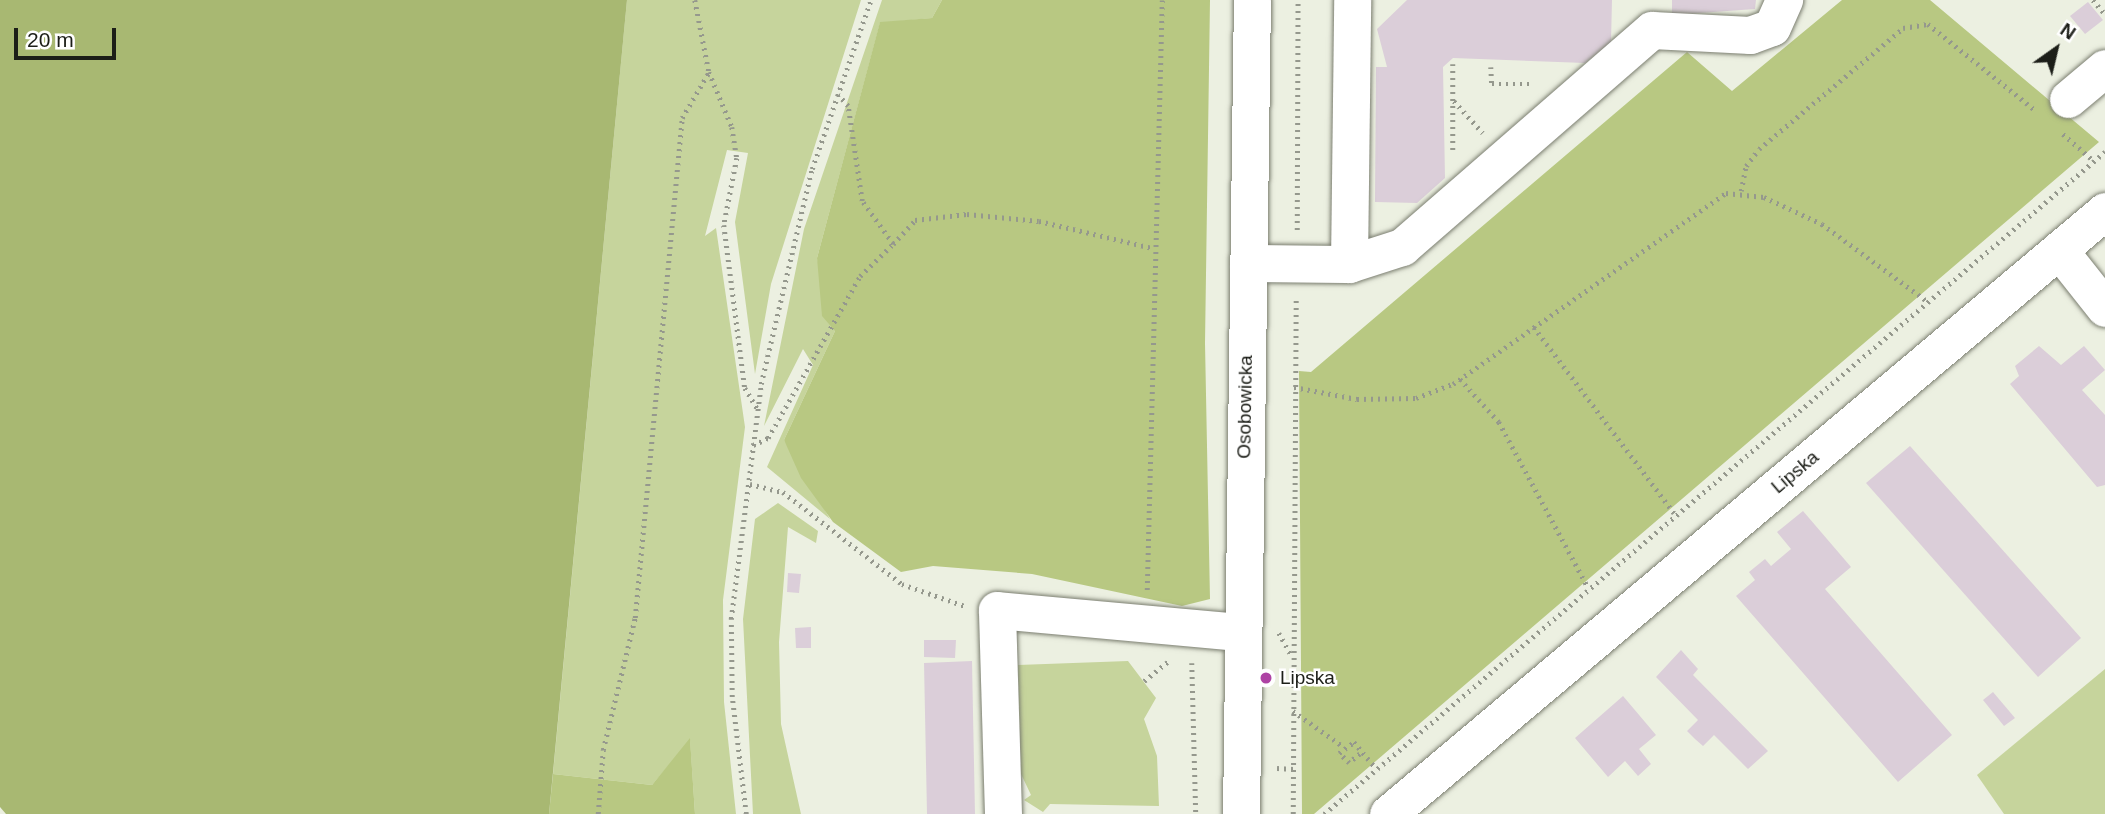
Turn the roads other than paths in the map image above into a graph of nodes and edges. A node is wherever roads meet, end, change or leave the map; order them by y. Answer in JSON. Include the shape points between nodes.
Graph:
{"nodes":[{"id":1,"x":1252,"y":0,"type":"edge"},
{"id":2,"x":1352,"y":0,"type":"edge"},
{"id":3,"x":1784,"y":0,"type":"edge"},
{"id":4,"x":2105,"y":68,"type":"edge"},
{"id":5,"x":2055,"y":114,"type":"road end"},
{"id":6,"x":2105,"y":211,"type":"edge"},
{"id":7,"x":2059,"y":250,"type":"junction"},
{"id":8,"x":1248,"y":263,"type":"junction"},
{"id":9,"x":1349,"y":264,"type":"junction"},
{"id":10,"x":2105,"y":308,"type":"edge"},
{"id":11,"x":1240,"y":632,"type":"junction"},
{"id":12,"x":1003,"y":814,"type":"edge"},
{"id":13,"x":1241,"y":814,"type":"edge"},
{"id":14,"x":1388,"y":814,"type":"edge"}],
"edges":[{"from":1,"to":8,"type":"street","name":"Osobowicka"},
{"from":2,"to":9,"type":"street"},
{"from":3,"to":9,"type":"street","via":[[1772,27],[1749,35],[1681,36],[1652,30],[1402,247]]},
{"from":4,"to":5,"type":"street"},
{"from":6,"to":7,"type":"street","name":"Lipska"},
{"from":7,"to":10,"type":"street"},
{"from":7,"to":14,"type":"street","name":"Lipska"},
{"from":8,"to":9,"type":"street"},
{"from":8,"to":11,"type":"street","name":"Osobowicka"},
{"from":11,"to":12,"type":"street","via":[[1191,640],[1147,623],[997,610]]},
{"from":11,"to":13,"type":"street","name":"Osobowicka"}]}
